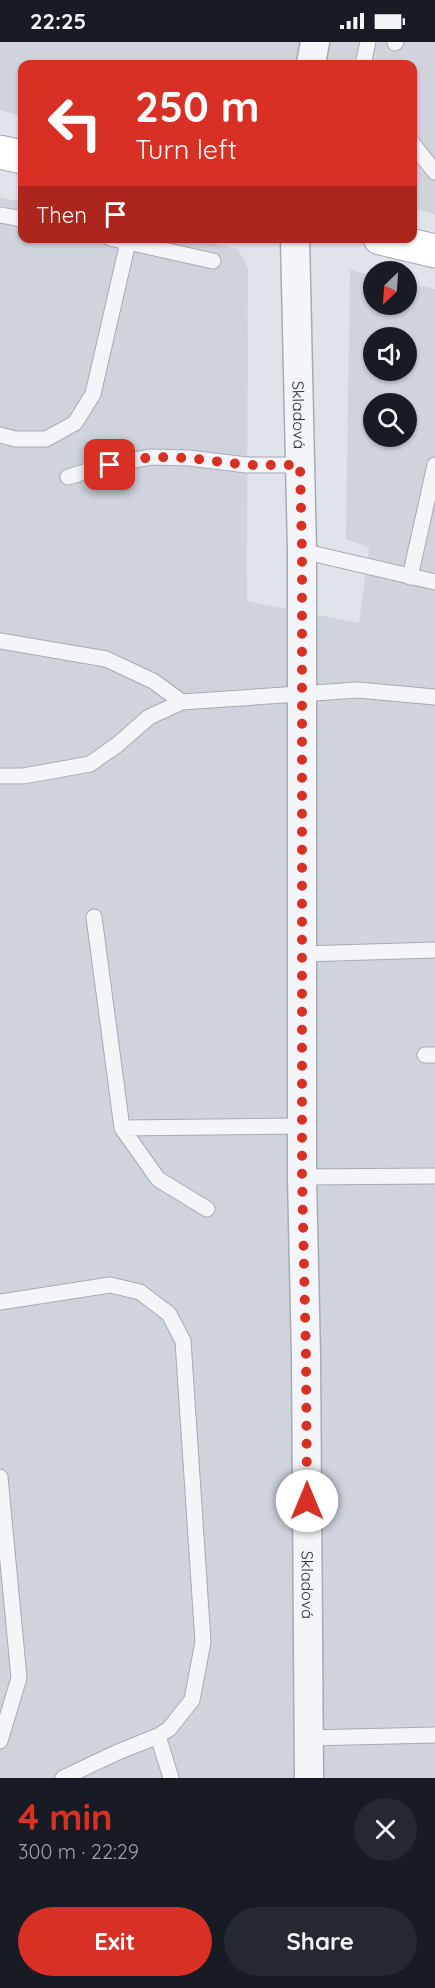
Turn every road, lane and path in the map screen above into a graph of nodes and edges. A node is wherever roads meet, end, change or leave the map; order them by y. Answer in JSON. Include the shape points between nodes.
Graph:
{"nodes":[{"id":1,"x":315,"y":42,"type":"edge"},
{"id":2,"x":368,"y":42,"type":"edge"},
{"id":3,"x":312,"y":60,"type":"edge"},
{"id":4,"x":364,"y":60,"type":"edge"},
{"id":5,"x":417,"y":149,"type":"edge"},
{"id":6,"x":0,"y":152,"type":"edge"},
{"id":7,"x":18,"y":156,"type":"edge"},
{"id":8,"x":435,"y":172,"type":"edge"},
{"id":9,"x":0,"y":215,"type":"edge"},
{"id":10,"x":18,"y":218,"type":"edge"},
{"id":11,"x":128,"y":243,"type":"edge"},
{"id":12,"x":132,"y":243,"type":"edge"},
{"id":13,"x":295,"y":243,"type":"edge"},
{"id":14,"x":401,"y":243,"type":"edge"},
{"id":15,"x":435,"y":251,"type":"edge"},
{"id":16,"x":213,"y":261,"type":"dead end"},
{"id":17,"x":0,"y":435,"type":"edge"},
{"id":18,"x":300,"y":465,"type":"junction"},
{"id":19,"x":435,"y":465,"type":"edge"},
{"id":20,"x":68,"y":477,"type":"dead end"},
{"id":21,"x":302,"y":551,"type":"junction"},
{"id":22,"x":411,"y":577,"type":"junction"},
{"id":23,"x":435,"y":582,"type":"edge"},
{"id":24,"x":0,"y":641,"type":"edge"},
{"id":25,"x":302,"y":693,"type":"junction"},
{"id":26,"x":435,"y":697,"type":"edge"},
{"id":27,"x":182,"y":702,"type":"junction"},
{"id":28,"x":0,"y":776,"type":"edge"},
{"id":29,"x":94,"y":917,"type":"dead end"},
{"id":30,"x":435,"y":950,"type":"edge"},
{"id":31,"x":302,"y":954,"type":"junction"},
{"id":32,"x":302,"y":1126,"type":"junction"},
{"id":33,"x":122,"y":1128,"type":"junction"},
{"id":34,"x":302,"y":1176,"type":"junction"},
{"id":35,"x":435,"y":1176,"type":"edge"},
{"id":36,"x":207,"y":1209,"type":"dead end"},
{"id":37,"x":0,"y":1302,"type":"edge"},
{"id":38,"x":0,"y":1477,"type":"edge"},
{"id":39,"x":435,"y":1735,"type":"edge"},
{"id":40,"x":158,"y":1736,"type":"junction"},
{"id":41,"x":308,"y":1738,"type":"junction"},
{"id":42,"x":0,"y":1741,"type":"edge"},
{"id":43,"x":80,"y":1774,"type":"edge"},
{"id":44,"x":63,"y":1778,"type":"edge"},
{"id":45,"x":161,"y":1778,"type":"edge"},
{"id":46,"x":171,"y":1778,"type":"edge"},
{"id":47,"x":309,"y":1778,"type":"edge"}],
"edges":[{"from":1,"to":3,"type":"street"},
{"from":2,"to":4,"type":"lane"},
{"from":5,"to":8,"type":"lane"},
{"from":6,"to":7,"type":"main road"},
{"from":9,"to":10,"type":"lane"},
{"from":11,"to":17,"type":"lane","via":[[93,394],[75,423],[46,439]]},
{"from":12,"to":16,"type":"lane"},
{"from":13,"to":18,"type":"street","name":"Skladová"},
{"from":14,"to":15,"type":"main road"},
{"from":18,"to":20,"type":"lane","via":[[151,457]]},
{"from":18,"to":21,"type":"street","name":"Skladová"},
{"from":19,"to":22,"type":"lane"},
{"from":21,"to":22,"type":"lane"},
{"from":21,"to":25,"type":"street","name":"Skladová"},
{"from":22,"to":23,"type":"lane"},
{"from":24,"to":27,"type":"lane","via":[[106,659],[153,681]]},
{"from":25,"to":26,"type":"lane","via":[[358,690]]},
{"from":25,"to":27,"type":"lane"},
{"from":25,"to":31,"type":"street","name":"Skladová"},
{"from":27,"to":28,"type":"lane","via":[[149,717],[90,764],[23,776]]},
{"from":29,"to":33,"type":"lane"},
{"from":30,"to":31,"type":"lane"},
{"from":31,"to":32,"type":"street","name":"Skladová"},
{"from":32,"to":33,"type":"lane"},
{"from":32,"to":34,"type":"street","name":"Skladová"},
{"from":33,"to":36,"type":"lane","via":[[158,1179]]},
{"from":34,"to":35,"type":"lane"},
{"from":34,"to":41,"type":"street","name":"Skladová"},
{"from":37,"to":40,"type":"lane","via":[[110,1285],[140,1292],[169,1314],[183,1341],[203,1642],[192,1700],[169,1729]]},
{"from":38,"to":42,"type":"lane","via":[[19,1678]]},
{"from":39,"to":41,"type":"lane"},
{"from":40,"to":43,"type":"lane"},
{"from":40,"to":45,"type":"lane"},
{"from":40,"to":46,"type":"lane"},
{"from":41,"to":47,"type":"street","name":"Skladová"},
{"from":43,"to":44,"type":"lane"}]}
